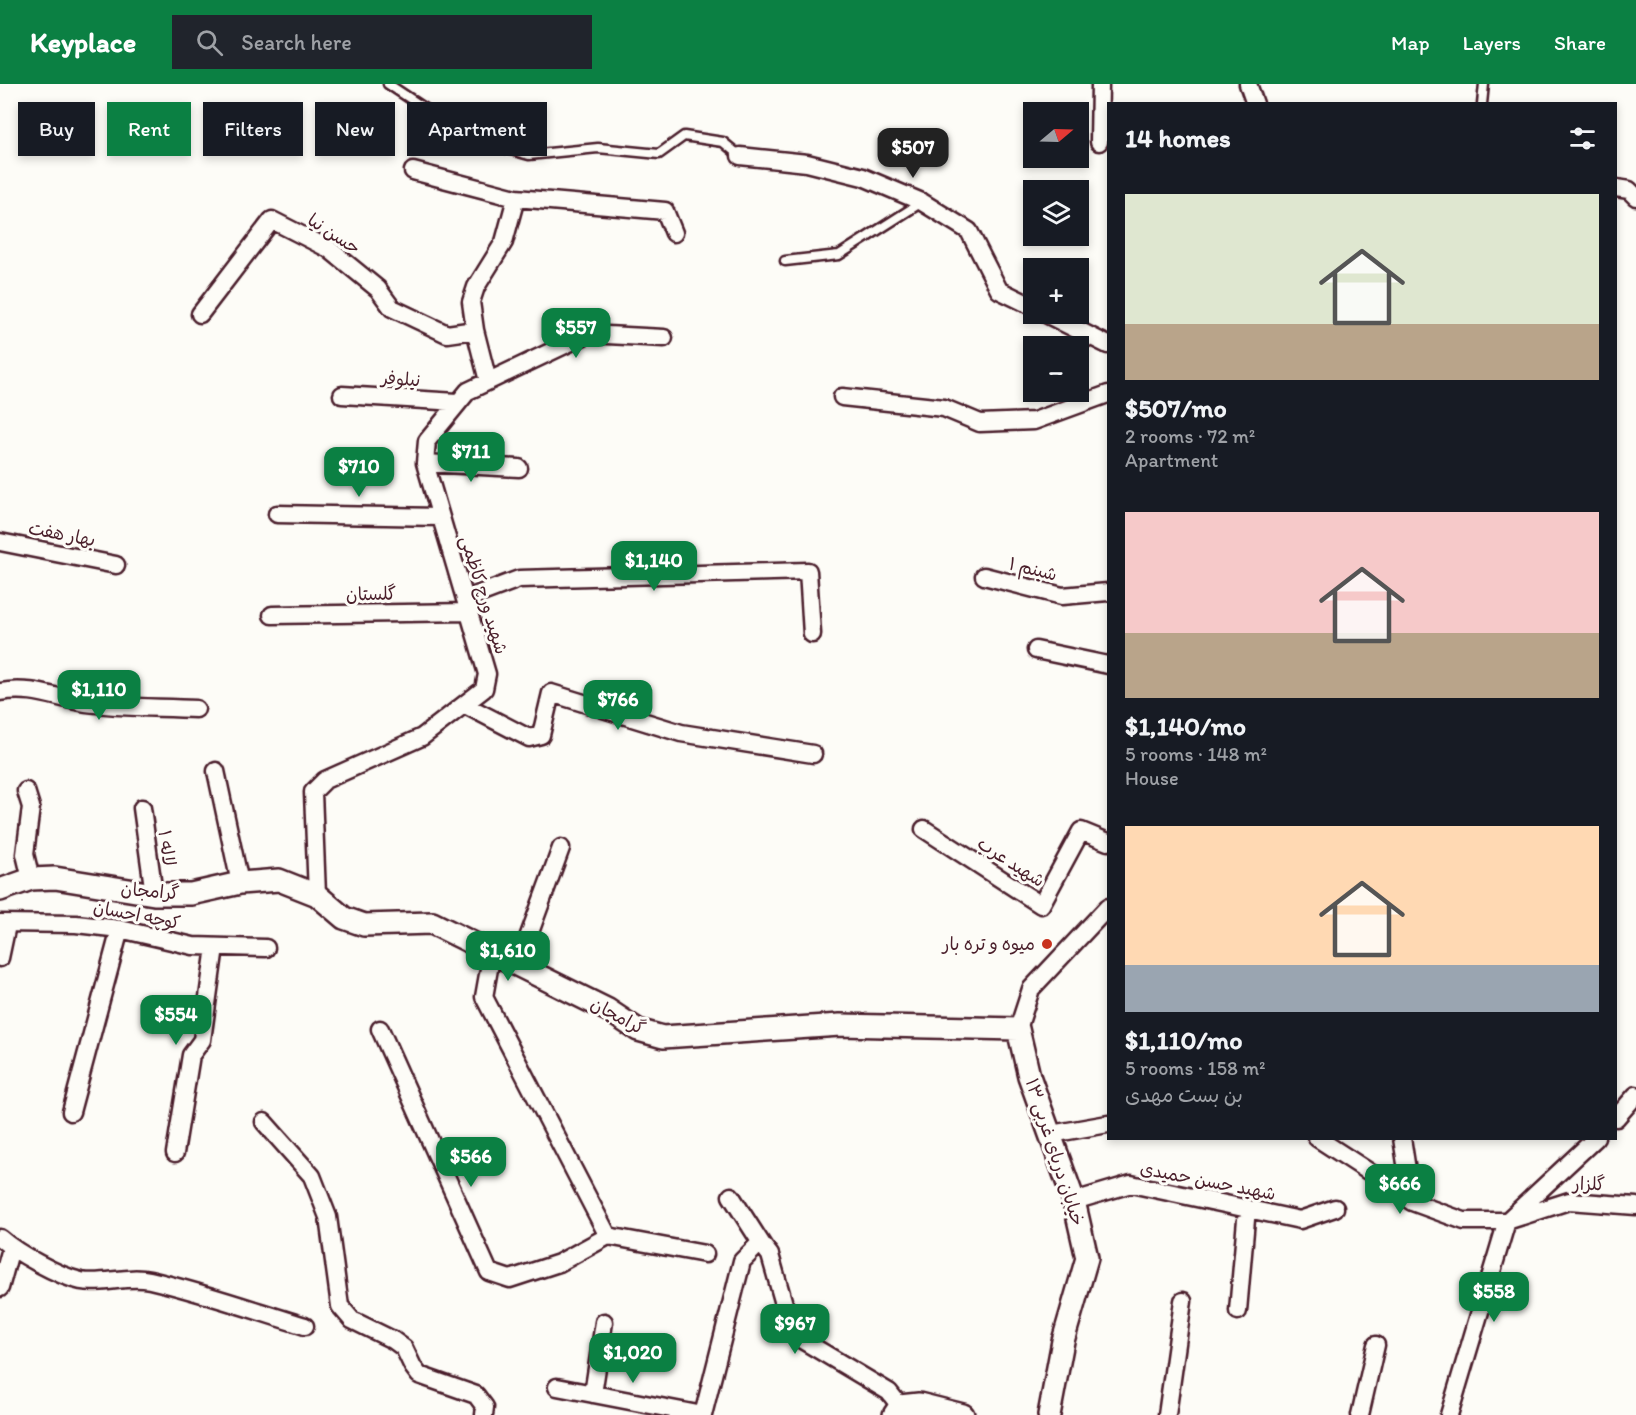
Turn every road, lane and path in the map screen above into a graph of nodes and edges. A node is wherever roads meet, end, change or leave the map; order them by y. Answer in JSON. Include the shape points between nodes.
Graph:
{"nodes":[{"id":1,"x":388,"y":84,"type":"edge"},
{"id":2,"x":1100,"y":84,"type":"edge"},
{"id":3,"x":1248,"y":84,"type":"edge"},
{"id":4,"x":1484,"y":84,"type":"edge"},
{"id":5,"x":1254,"y":102,"type":"edge"},
{"id":6,"x":1482,"y":102,"type":"edge"},
{"id":7,"x":1099,"y":142,"type":"dead end"},
{"id":8,"x":740,"y":156,"type":"joint"},
{"id":9,"x":413,"y":171,"type":"dead end"},
{"id":10,"x":516,"y":198,"type":"junction"},
{"id":11,"x":922,"y":202,"type":"junction"},
{"id":12,"x":674,"y":233,"type":"dead end"},
{"id":13,"x":785,"y":261,"type":"dead end"},
{"id":14,"x":1023,"y":302,"type":"edge"},
{"id":15,"x":200,"y":314,"type":"dead end"},
{"id":16,"x":1066,"y":324,"type":"edge"},
{"id":17,"x":475,"y":330,"type":"junction"},
{"id":18,"x":664,"y":338,"type":"dead end"},
{"id":19,"x":1107,"y":344,"type":"edge"},
{"id":20,"x":488,"y":381,"type":"junction"},
{"id":21,"x":1107,"y":394,"type":"edge"},
{"id":22,"x":342,"y":395,"type":"dead end"},
{"id":23,"x":842,"y":397,"type":"dead end"},
{"id":24,"x":457,"y":402,"type":"junction"},
{"id":25,"x":424,"y":463,"type":"junction"},
{"id":26,"x":519,"y":468,"type":"dead end"},
{"id":27,"x":277,"y":514,"type":"dead end"},
{"id":28,"x":440,"y":517,"type":"junction"},
{"id":29,"x":0,"y":542,"type":"edge"},
{"id":30,"x":116,"y":565,"type":"dead end"},
{"id":31,"x":984,"y":576,"type":"dead end"},
{"id":32,"x":1107,"y":592,"type":"edge"},
{"id":33,"x":468,"y":605,"type":"junction"},
{"id":34,"x":272,"y":615,"type":"dead end"},
{"id":35,"x":812,"y":634,"type":"dead end"},
{"id":36,"x":1036,"y":650,"type":"dead end"},
{"id":37,"x":1107,"y":665,"type":"edge"},
{"id":38,"x":0,"y":692,"type":"edge"},
{"id":39,"x":465,"y":705,"type":"junction"},
{"id":40,"x":196,"y":709,"type":"dead end"},
{"id":41,"x":813,"y":754,"type":"dead end"},
{"id":42,"x":216,"y":771,"type":"dead end"},
{"id":43,"x":26,"y":790,"type":"dead end"},
{"id":44,"x":142,"y":808,"type":"dead end"},
{"id":45,"x":924,"y":829,"type":"dead end"},
{"id":46,"x":1107,"y":842,"type":"edge"},
{"id":47,"x":561,"y":848,"type":"dead end"},
{"id":48,"x":31,"y":879,"type":"junction"},
{"id":49,"x":240,"y":884,"type":"junction"},
{"id":50,"x":0,"y":890,"type":"edge"},
{"id":51,"x":154,"y":894,"type":"junction"},
{"id":52,"x":317,"y":895,"type":"junction"},
{"id":53,"x":1107,"y":908,"type":"edge"},
{"id":54,"x":3,"y":924,"type":"edge"},
{"id":55,"x":120,"y":929,"type":"junction"},
{"id":56,"x":215,"y":947,"type":"junction"},
{"id":57,"x":266,"y":948,"type":"dead end"},
{"id":58,"x":492,"y":952,"type":"junction"},
{"id":59,"x":0,"y":958,"type":"edge"},
{"id":60,"x":518,"y":965,"type":"junction"},
{"id":61,"x":380,"y":1029,"type":"dead end"},
{"id":62,"x":1018,"y":1029,"type":"junction"},
{"id":63,"x":1636,"y":1095,"type":"edge"},
{"id":64,"x":70,"y":1113,"type":"dead end"},
{"id":65,"x":1617,"y":1117,"type":"edge"},
{"id":66,"x":264,"y":1122,"type":"dead end"},
{"id":67,"x":1107,"y":1124,"type":"edge"},
{"id":68,"x":1051,"y":1134,"type":"junction"},
{"id":69,"x":1320,"y":1140,"type":"edge"},
{"id":70,"x":1402,"y":1140,"type":"edge"},
{"id":71,"x":1594,"y":1140,"type":"edge"},
{"id":72,"x":175,"y":1153,"type":"dead end"},
{"id":73,"x":731,"y":1196,"type":"dead end"},
{"id":74,"x":1074,"y":1201,"type":"junction"},
{"id":75,"x":1412,"y":1202,"type":"junction"},
{"id":76,"x":1636,"y":1206,"type":"edge"},
{"id":77,"x":1247,"y":1208,"type":"junction"},
{"id":78,"x":1335,"y":1208,"type":"dead end"},
{"id":79,"x":1507,"y":1221,"type":"junction"},
{"id":80,"x":608,"y":1236,"type":"junction"},
{"id":81,"x":6,"y":1243,"type":"edge"},
{"id":82,"x":763,"y":1246,"type":"junction"},
{"id":83,"x":705,"y":1254,"type":"dead end"},
{"id":84,"x":0,"y":1288,"type":"edge"},
{"id":85,"x":1183,"y":1301,"type":"dead end"},
{"id":86,"x":1238,"y":1311,"type":"dead end"},
{"id":87,"x":604,"y":1322,"type":"dead end"},
{"id":88,"x":305,"y":1326,"type":"dead end"},
{"id":89,"x":1376,"y":1345,"type":"dead end"},
{"id":90,"x":557,"y":1387,"type":"dead end"},
{"id":91,"x":593,"y":1394,"type":"junction"},
{"id":92,"x":897,"y":1410,"type":"edge"},
{"id":93,"x":484,"y":1415,"type":"edge"},
{"id":94,"x":703,"y":1415,"type":"edge"},
{"id":95,"x":963,"y":1415,"type":"edge"},
{"id":96,"x":1049,"y":1415,"type":"edge"},
{"id":97,"x":1167,"y":1415,"type":"edge"},
{"id":98,"x":1360,"y":1415,"type":"edge"},
{"id":99,"x":1449,"y":1415,"type":"edge"}],
"edges":[{"from":1,"to":8,"type":"lane","via":[[471,139],[529,155],[598,148],[659,154],[684,136],[723,142]]},
{"from":2,"to":7,"type":"street"},
{"from":3,"to":5,"type":"street"},
{"from":4,"to":6,"type":"lane"},
{"from":8,"to":11,"type":"street","via":[[818,166],[863,177]]},
{"from":9,"to":10,"type":"street"},
{"from":10,"to":12,"type":"street","via":[[665,211]]},
{"from":10,"to":17,"type":"street","via":[[504,242],[471,302]]},
{"from":11,"to":13,"type":"lane","via":[[839,255]]},
{"from":11,"to":14,"type":"street","via":[[969,231],[999,290]]},
{"from":15,"to":17,"type":"street","name":"حسن نیا","via":[[272,220],[328,249],[378,290],[392,308],[447,334]]},
{"from":16,"to":19,"type":"street"},
{"from":17,"to":20,"type":"street"},
{"from":18,"to":20,"type":"street","via":[[588,334]]},
{"from":20,"to":24,"type":"street"},
{"from":21,"to":23,"type":"street","via":[[1034,421],[980,423],[944,408]]},
{"from":22,"to":24,"type":"street","name":"نیلوفر"},
{"from":24,"to":25,"type":"street","via":[[427,441]]},
{"from":25,"to":26,"type":"street"},
{"from":25,"to":28,"type":"street","name":"شهید ورچ کاظمی"},
{"from":27,"to":28,"type":"street"},
{"from":28,"to":33,"type":"street","name":"شهید ورچ کاظمی"},
{"from":29,"to":30,"type":"street","name":"بهار هفت"},
{"from":31,"to":32,"type":"street","name":"شبنم ۱","via":[[1062,596]]},
{"from":33,"to":34,"type":"street","name":"گلستان"},
{"from":33,"to":35,"type":"street","name":"گلستان","via":[[519,579],[808,571]]},
{"from":33,"to":39,"type":"street","name":"شهید ورچ کاظمی","via":[[487,674],[484,689]]},
{"from":36,"to":37,"type":"street"},
{"from":38,"to":40,"type":"street","via":[[16,689],[85,703]]},
{"from":39,"to":41,"type":"street","via":[[529,738],[540,735],[551,693],[681,733]]},
{"from":39,"to":52,"type":"street","name":"شهید ورچ کاظمی","via":[[422,737],[325,780],[314,792]]},
{"from":42,"to":49,"type":"street"},
{"from":43,"to":48,"type":"street","via":[[31,807],[26,854]]},
{"from":44,"to":51,"type":"street","name":"لاله ۱"},
{"from":45,"to":46,"type":"street","name":"شهید عرب","via":[[1041,905],[1081,831]]},
{"from":47,"to":60,"type":"street"},
{"from":48,"to":50,"type":"street","name":"گرامجان"},
{"from":48,"to":51,"type":"street","name":"گرامجان","via":[[55,878]]},
{"from":49,"to":51,"type":"street","name":"گرامجان","via":[[191,894]]},
{"from":49,"to":52,"type":"street","name":"گرامجان","via":[[279,880]]},
{"from":52,"to":58,"type":"street","name":"گرامجان","via":[[344,918],[364,925],[432,923]]},
{"from":53,"to":62,"type":"street","via":[[1030,989]]},
{"from":54,"to":55,"type":"street","name":"کوچه احسان","via":[[76,924]]},
{"from":54,"to":59,"type":"street"},
{"from":55,"to":56,"type":"street","name":"کوچه احسان","via":[[193,946]]},
{"from":55,"to":64,"type":"street"},
{"from":56,"to":57,"type":"street","name":"کوچه احسان"},
{"from":56,"to":72,"type":"street","via":[[202,1040],[192,1055]]},
{"from":58,"to":60,"type":"street","name":"گرامجان"},
{"from":58,"to":80,"type":"street","via":[[484,997]]},
{"from":60,"to":62,"type":"street","name":"گرامجان","via":[[608,1010],[638,1030],[663,1037],[840,1025]]},
{"from":61,"to":80,"type":"street","via":[[489,1272],[510,1279],[559,1263]]},
{"from":62,"to":68,"type":"street","name":"خیابان دریای غربی ۱۳","via":[[1029,1076]]},
{"from":63,"to":65,"type":"street"},
{"from":66,"to":93,"type":"street","via":[[312,1176],[328,1217],[340,1306],[352,1320],[404,1348],[419,1376],[476,1395],[485,1407]]},
{"from":67,"to":68,"type":"street"},
{"from":68,"to":74,"type":"street","name":"خیابان دریای غربی ۱۳"},
{"from":69,"to":75,"type":"street","name":"گلزار"},
{"from":70,"to":75,"type":"street"},
{"from":71,"to":79,"type":"street"},
{"from":73,"to":82,"type":"street"},
{"from":74,"to":77,"type":"street","name":"شهید حسن حمیدی","via":[[1131,1184]]},
{"from":74,"to":96,"type":"street","name":"خیابان دریای غربی ۱۳","via":[[1086,1258],[1062,1341]]},
{"from":75,"to":79,"type":"street","name":"گلزار","via":[[1464,1221]]},
{"from":76,"to":79,"type":"street","name":"گلزار","via":[[1569,1201]]},
{"from":77,"to":78,"type":"street","name":"شهید حسن حمیدی","via":[[1300,1220]]},
{"from":77,"to":86,"type":"street"},
{"from":79,"to":99,"type":"street"},
{"from":80,"to":83,"type":"street"},
{"from":81,"to":84,"type":"street"},
{"from":81,"to":88,"type":"street","via":[[81,1281],[147,1279]]},
{"from":82,"to":92,"type":"street","via":[[770,1255],[790,1325],[802,1340],[889,1392]]},
{"from":82,"to":94,"type":"street","via":[[756,1247],[742,1261]]},
{"from":85,"to":97,"type":"street"},
{"from":87,"to":91,"type":"street"},
{"from":89,"to":98,"type":"street"},
{"from":90,"to":91,"type":"street"},
{"from":91,"to":94,"type":"street"},
{"from":92,"to":95,"type":"street","via":[[919,1404]]}]}
